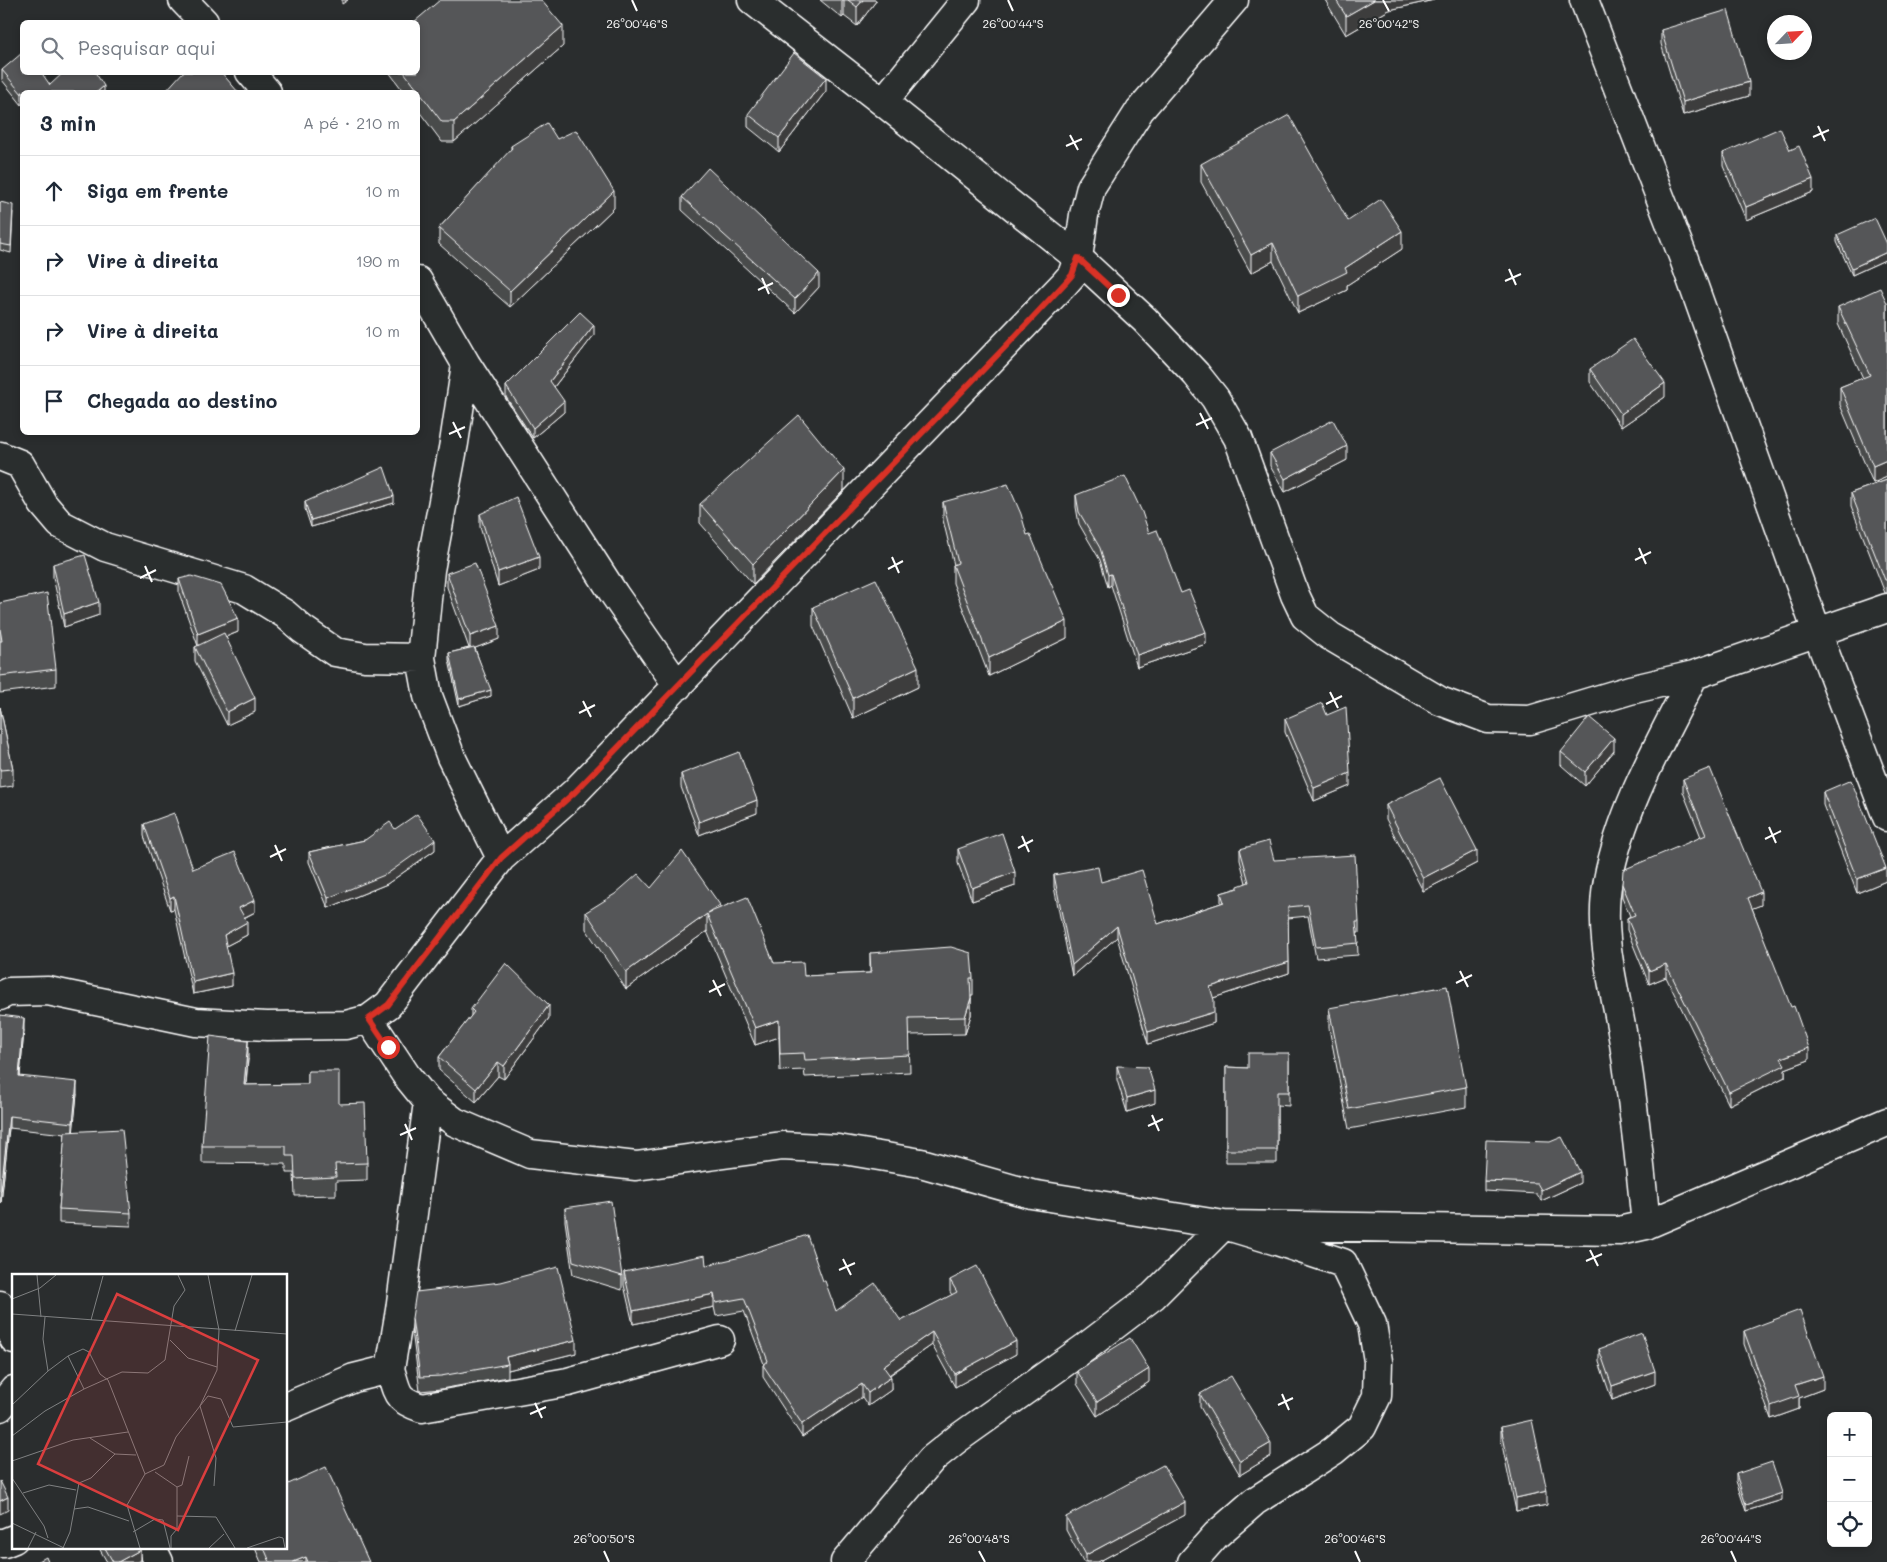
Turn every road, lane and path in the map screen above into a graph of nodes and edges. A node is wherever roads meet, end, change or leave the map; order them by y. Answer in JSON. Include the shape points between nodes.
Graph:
{"nodes":[{"id":1,"x":183,"y":0,"type":"edge"},
{"id":2,"x":752,"y":0,"type":"edge"},
{"id":3,"x":966,"y":0,"type":"edge"},
{"id":4,"x":1234,"y":0,"type":"edge"},
{"id":5,"x":1584,"y":0,"type":"edge"},
{"id":6,"x":202,"y":20,"type":"edge"},
{"id":7,"x":253,"y":75,"type":"edge"},
{"id":8,"x":265,"y":90,"type":"edge"},
{"id":9,"x":883,"y":102,"type":"junction"},
{"id":10,"x":1078,"y":258,"type":"junction"},
{"id":11,"x":420,"y":284,"type":"edge"},
{"id":12,"x":466,"y":364,"type":"junction"},
{"id":13,"x":0,"y":456,"type":"edge"},
{"id":14,"x":1887,"y":608,"type":"edge"},
{"id":15,"x":1817,"y":632,"type":"junction"},
{"id":16,"x":421,"y":658,"type":"junction"},
{"id":17,"x":1694,"y":675,"type":"junction"},
{"id":18,"x":678,"y":686,"type":"junction"},
{"id":19,"x":1887,"y":817,"type":"edge"},
{"id":20,"x":501,"y":858,"type":"junction"},
{"id":21,"x":0,"y":996,"type":"edge"},
{"id":22,"x":369,"y":1019,"type":"junction"},
{"id":23,"x":428,"y":1102,"type":"junction"},
{"id":24,"x":1887,"y":1122,"type":"edge"},
{"id":25,"x":1646,"y":1225,"type":"junction"},
{"id":26,"x":1224,"y":1226,"type":"junction"},
{"id":27,"x":0,"y":1305,"type":"edge"},
{"id":28,"x":12,"y":1334,"type":"edge"},
{"id":29,"x":720,"y":1340,"type":"dead end"},
{"id":30,"x":390,"y":1369,"type":"junction"},
{"id":31,"x":12,"y":1392,"type":"edge"},
{"id":32,"x":288,"y":1406,"type":"edge"},
{"id":33,"x":0,"y":1407,"type":"edge"},
{"id":34,"x":12,"y":1539,"type":"edge"},
{"id":35,"x":0,"y":1542,"type":"edge"},
{"id":36,"x":153,"y":1550,"type":"edge"},
{"id":37,"x":159,"y":1562,"type":"edge"},
{"id":38,"x":846,"y":1562,"type":"edge"},
{"id":39,"x":1192,"y":1562,"type":"edge"}],
"edges":[{"from":1,"to":6,"type":"street"},
{"from":2,"to":9,"type":"street"},
{"from":3,"to":9,"type":"street"},
{"from":4,"to":10,"type":"street","via":[[1140,110],[1091,187]]},
{"from":5,"to":15,"type":"street","via":[[1684,258]]},
{"from":7,"to":8,"type":"street"},
{"from":9,"to":10,"type":"street"},
{"from":10,"to":17,"type":"street","via":[[1145,320],[1215,398],[1238,438],[1305,616],[1330,636],[1440,700],[1488,719],[1530,720]]},
{"from":10,"to":18,"type":"street","via":[[1072,275],[1057,293]]},
{"from":11,"to":12,"type":"street"},
{"from":12,"to":16,"type":"street","via":[[430,570]]},
{"from":12,"to":18,"type":"street","via":[[614,594]]},
{"from":13,"to":16,"type":"street","via":[[20,464],[43,504],[60,524],[105,547],[244,589],[285,614],[335,652],[365,657]]},
{"from":14,"to":15,"type":"street"},
{"from":15,"to":17,"type":"street"},
{"from":15,"to":19,"type":"street"},
{"from":16,"to":20,"type":"street","via":[[428,696],[451,757]]},
{"from":17,"to":25,"type":"street","via":[[1621,829],[1608,881],[1604,922],[1638,1146]]},
{"from":18,"to":20,"type":"street","via":[[575,792]]},
{"from":20,"to":22,"type":"street","via":[[388,1005]]},
{"from":21,"to":22,"type":"street","via":[[8,992],[48,991],[196,1022],[346,1025]]},
{"from":22,"to":23,"type":"street"},
{"from":23,"to":26,"type":"street","via":[[455,1122],[530,1154],[636,1166],[782,1146],[838,1149],[921,1163],[1031,1194]]},
{"from":23,"to":30,"type":"street"},
{"from":24,"to":25,"type":"street"},
{"from":25,"to":26,"type":"street","via":[[1619,1231]]},
{"from":26,"to":38,"type":"street","via":[[1152,1296],[932,1459]]},
{"from":26,"to":39,"type":"street","via":[[1343,1263],[1372,1324],[1378,1361],[1377,1396],[1362,1427],[1333,1451],[1255,1501],[1216,1535]]},
{"from":27,"to":28,"type":"street"},
{"from":29,"to":30,"type":"street","via":[[568,1382],[422,1408],[406,1403],[399,1395]]},
{"from":30,"to":32,"type":"street","via":[[354,1378]]},
{"from":31,"to":33,"type":"street"},
{"from":34,"to":35,"type":"street"},
{"from":36,"to":37,"type":"street"}]}
